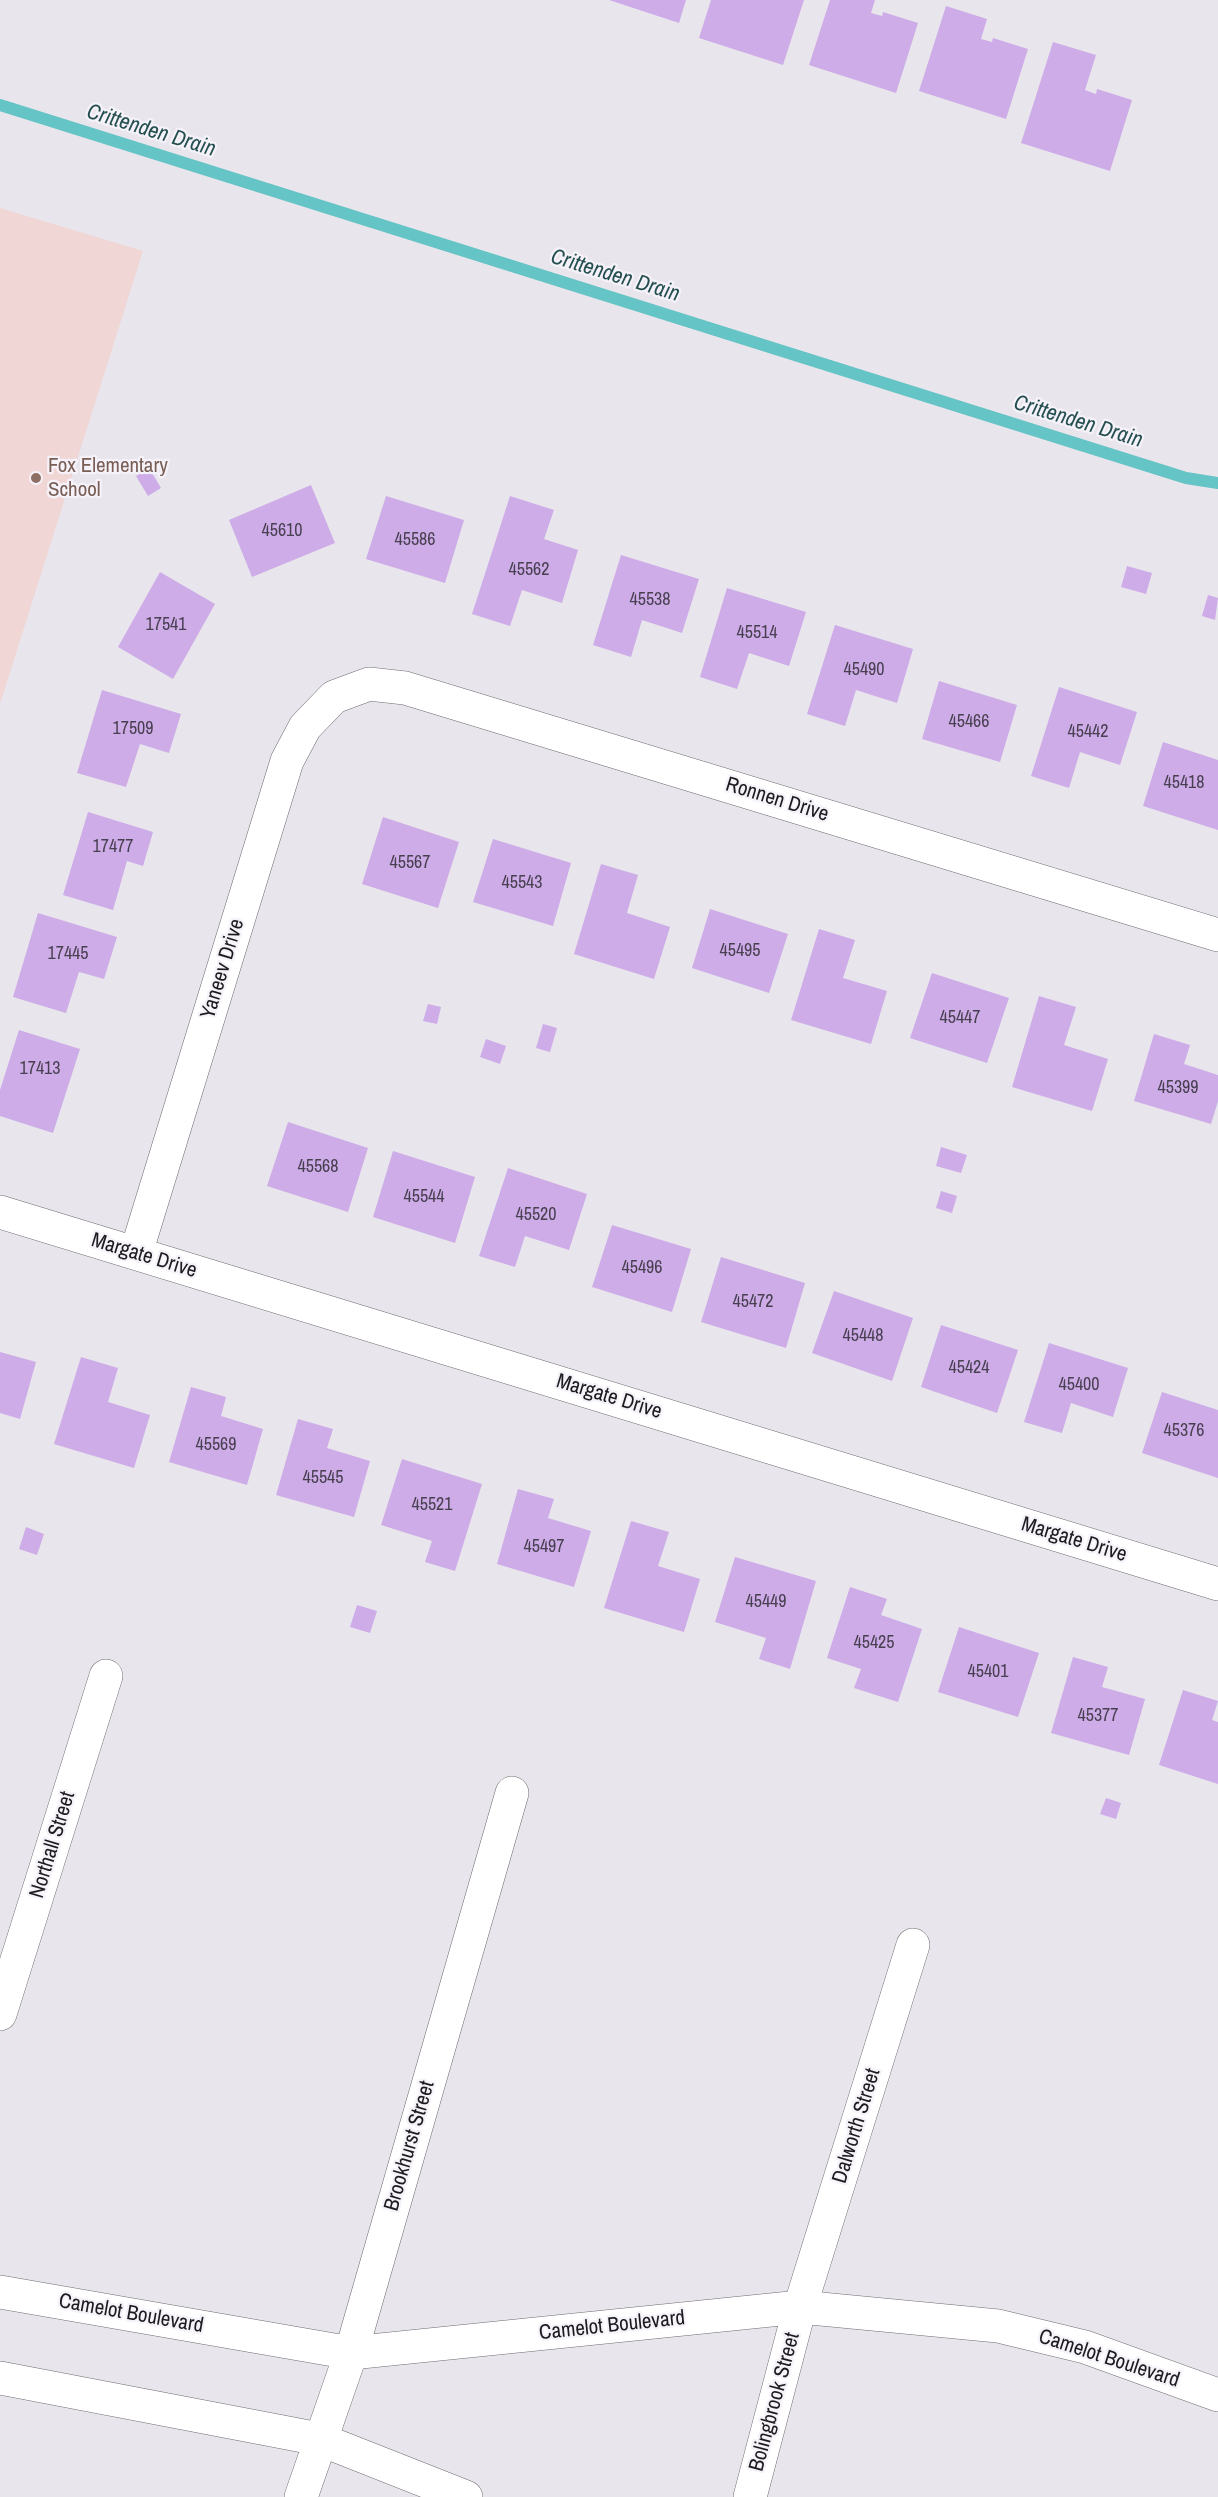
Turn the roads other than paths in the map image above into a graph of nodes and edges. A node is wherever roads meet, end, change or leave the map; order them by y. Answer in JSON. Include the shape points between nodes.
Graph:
{"nodes":[{"id":1,"x":334,"y":697,"type":"joint"},
{"id":2,"x":1218,"y":935,"type":"edge"},
{"id":3,"x":0,"y":1212,"type":"edge"},
{"id":4,"x":136,"y":1253,"type":"junction"},
{"id":5,"x":1218,"y":1584,"type":"edge"},
{"id":6,"x":106,"y":1676,"type":"dead end"},
{"id":7,"x":512,"y":1793,"type":"dead end"},
{"id":8,"x":913,"y":1945,"type":"dead end"},
{"id":9,"x":0,"y":2014,"type":"edge"},
{"id":10,"x":0,"y":2292,"type":"edge"},
{"id":11,"x":800,"y":2307,"type":"junction"},
{"id":12,"x":351,"y":2353,"type":"junction"},
{"id":13,"x":0,"y":2378,"type":"edge"},
{"id":14,"x":1218,"y":2395,"type":"edge"},
{"id":15,"x":319,"y":2439,"type":"junction"},
{"id":16,"x":301,"y":2497,"type":"edge"},
{"id":17,"x":466,"y":2497,"type":"edge"},
{"id":18,"x":750,"y":2497,"type":"edge"}],
"edges":[{"from":1,"to":2,"type":"street","name":"Ronnen Drive","via":[[369,684],[405,688]]},
{"from":1,"to":4,"type":"street","name":"Yaneev Drive","via":[[305,728],[287,762]]},
{"from":3,"to":4,"type":"street","name":"Margate Drive"},
{"from":4,"to":5,"type":"street","name":"Margate Drive"},
{"from":6,"to":9,"type":"street","name":"Northall Street"},
{"from":7,"to":12,"type":"street","name":"Brookhurst Street"},
{"from":8,"to":11,"type":"street","name":"Dalworth Street"},
{"from":10,"to":12,"type":"street","name":"Camelot Boulevard"},
{"from":11,"to":12,"type":"street","name":"Camelot Boulevard"},
{"from":11,"to":14,"type":"street","name":"Camelot Boulevard","via":[[998,2326],[1085,2347]]},
{"from":11,"to":18,"type":"street","name":"Bolingbrook Street"},
{"from":12,"to":15,"type":"street","name":"Brookhurst Street"},
{"from":13,"to":15,"type":"street"},
{"from":15,"to":16,"type":"street","name":"Brookhurst Street"},
{"from":15,"to":17,"type":"street"}]}
